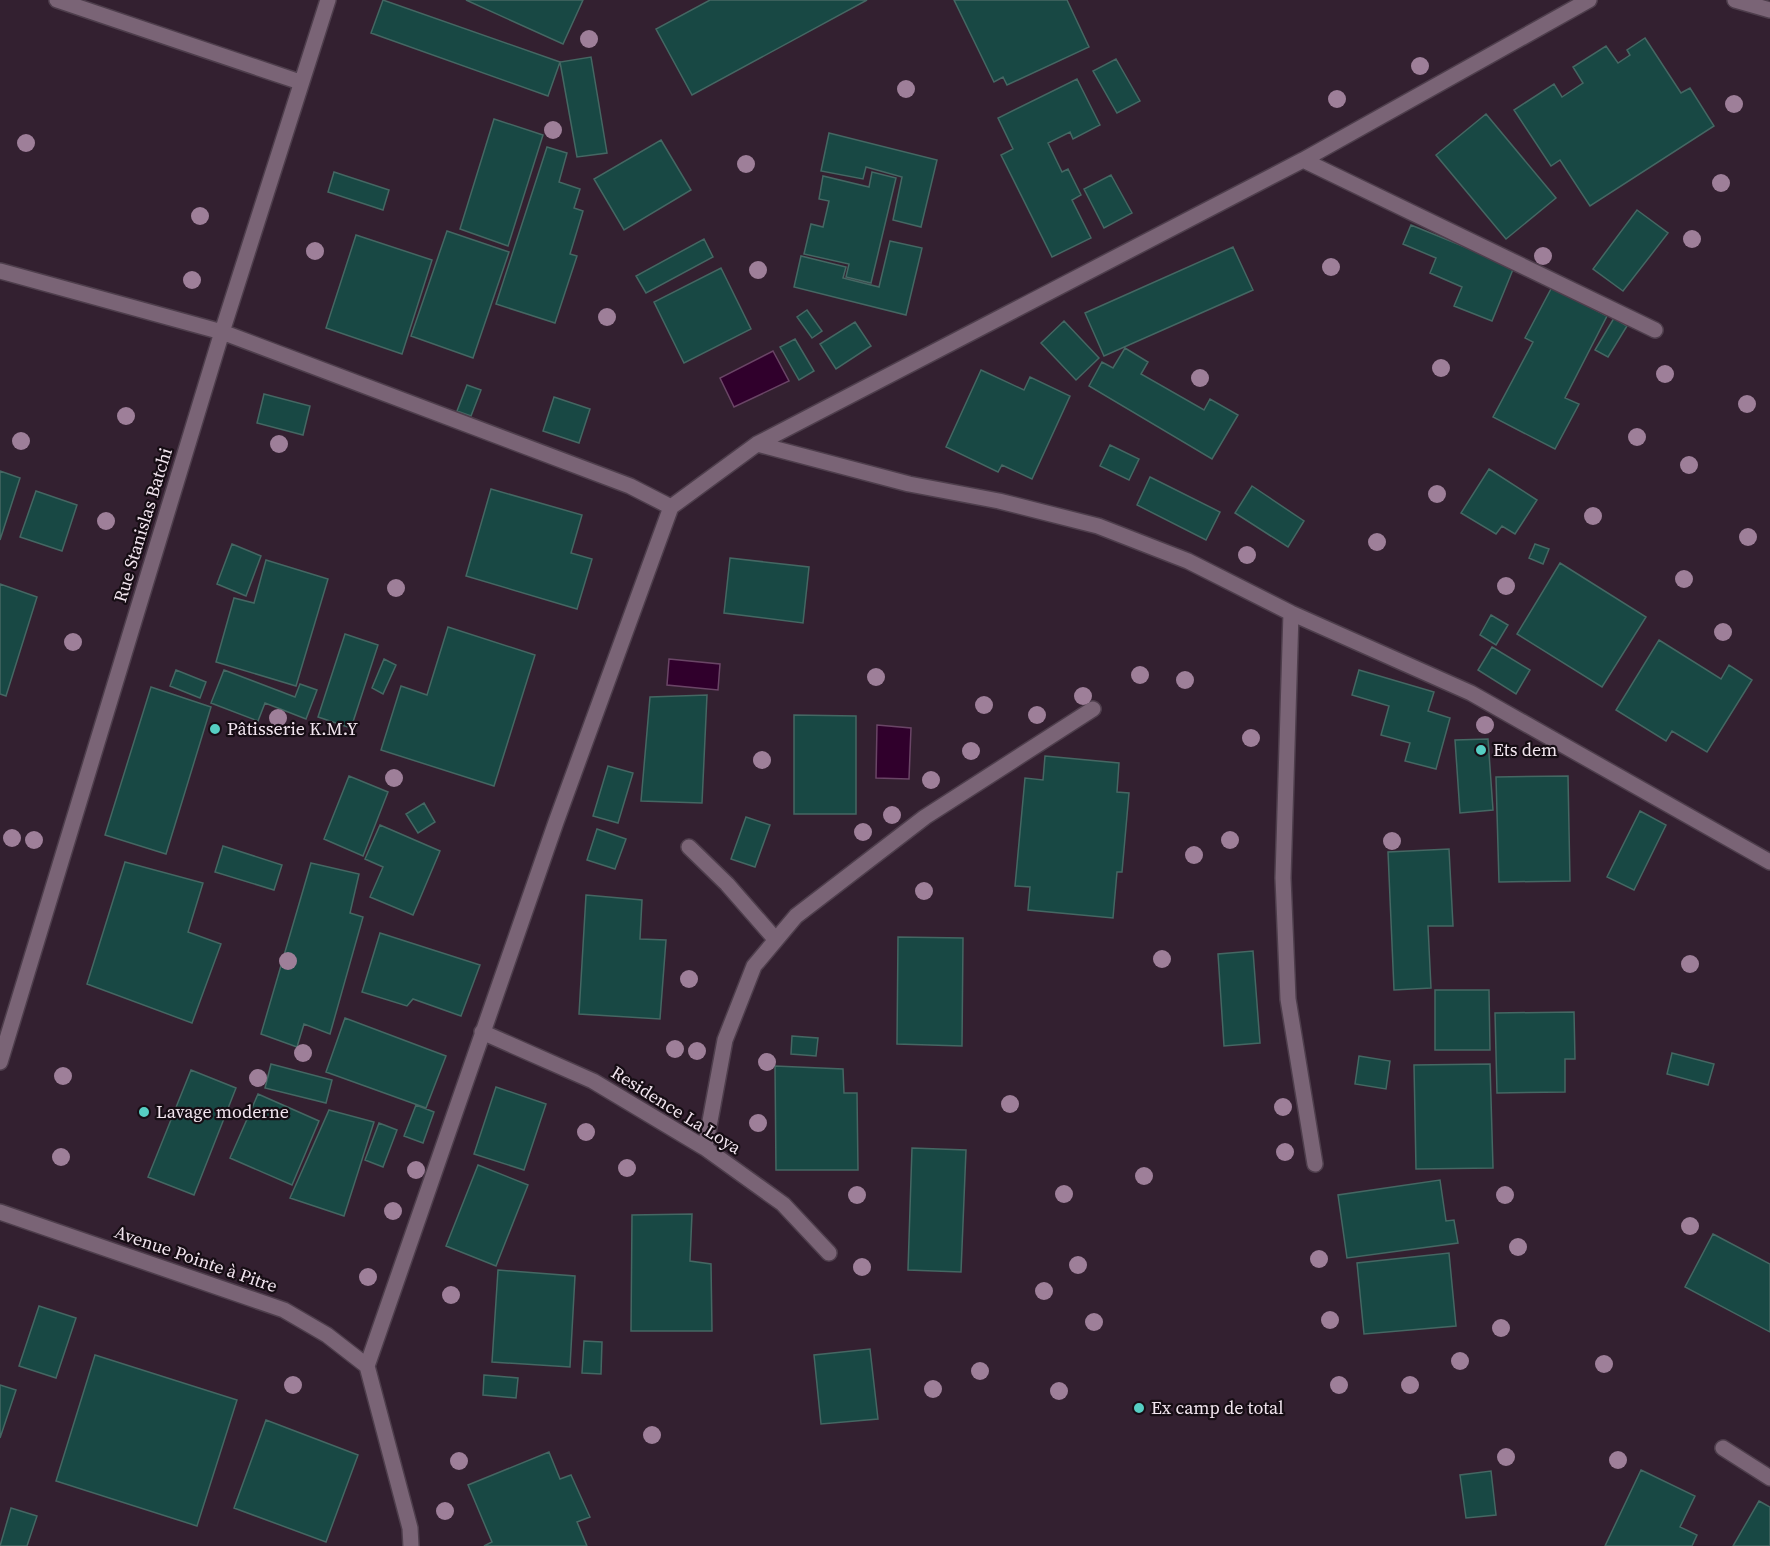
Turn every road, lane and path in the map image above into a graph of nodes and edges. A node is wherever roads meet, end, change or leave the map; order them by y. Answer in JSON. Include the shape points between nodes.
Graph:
{"nodes":[{"id":1,"x":57,"y":0,"type":"edge"},
{"id":2,"x":327,"y":0,"type":"edge"},
{"id":3,"x":1589,"y":0,"type":"edge"},
{"id":4,"x":1735,"y":0,"type":"edge"},
{"id":5,"x":1770,"y":9,"type":"edge"},
{"id":6,"x":300,"y":82,"type":"junction"},
{"id":7,"x":1303,"y":160,"type":"junction"},
{"id":8,"x":0,"y":271,"type":"edge"},
{"id":9,"x":1655,"y":330,"type":"dead end"},
{"id":10,"x":222,"y":332,"type":"junction"},
{"id":11,"x":758,"y":444,"type":"junction"},
{"id":12,"x":671,"y":507,"type":"junction"},
{"id":13,"x":1291,"y":613,"type":"junction"},
{"id":14,"x":1093,"y":709,"type":"dead end"},
{"id":15,"x":689,"y":847,"type":"dead end"},
{"id":16,"x":1770,"y":862,"type":"edge"},
{"id":17,"x":776,"y":940,"type":"junction"},
{"id":18,"x":482,"y":1032,"type":"junction"},
{"id":19,"x":0,"y":1062,"type":"edge"},
{"id":20,"x":705,"y":1148,"type":"junction"},
{"id":21,"x":1315,"y":1164,"type":"dead end"},
{"id":22,"x":0,"y":1212,"type":"edge"},
{"id":23,"x":829,"y":1253,"type":"dead end"},
{"id":24,"x":367,"y":1366,"type":"junction"},
{"id":25,"x":1723,"y":1448,"type":"dead end"},
{"id":26,"x":1770,"y":1478,"type":"edge"},
{"id":27,"x":411,"y":1546,"type":"edge"}],
"edges":[{"from":1,"to":6,"type":"street"},
{"from":2,"to":6,"type":"street","name":"Rue Stanislas Batchi"},
{"from":3,"to":7,"type":"street"},
{"from":4,"to":5,"type":"street"},
{"from":6,"to":10,"type":"street","name":"Rue Stanislas Batchi"},
{"from":7,"to":9,"type":"street"},
{"from":7,"to":11,"type":"street"},
{"from":8,"to":10,"type":"street"},
{"from":10,"to":12,"type":"street","via":[[630,486]]},
{"from":10,"to":19,"type":"street","name":"Rue Stanislas Batchi"},
{"from":11,"to":12,"type":"street"},
{"from":11,"to":13,"type":"street","via":[[909,484],[1098,526],[1188,561]]},
{"from":12,"to":18,"type":"street"},
{"from":13,"to":16,"type":"street","via":[[1471,693]]},
{"from":13,"to":21,"type":"street","via":[[1283,878],[1288,999]]},
{"from":14,"to":17,"type":"street","via":[[924,817],[796,916]]},
{"from":15,"to":17,"type":"street"},
{"from":17,"to":20,"type":"street","via":[[754,966],[725,1040]]},
{"from":18,"to":20,"type":"street","name":"Residence La Loya","via":[[593,1081]]},
{"from":18,"to":24,"type":"street"},
{"from":20,"to":23,"type":"street","name":"Residence La Loya","via":[[783,1204]]},
{"from":22,"to":24,"type":"street","name":"Avenue Pointe à Pitre","via":[[284,1310],[327,1335]]},
{"from":24,"to":27,"type":"street","via":[[410,1528]]},
{"from":25,"to":26,"type":"street"}]}
